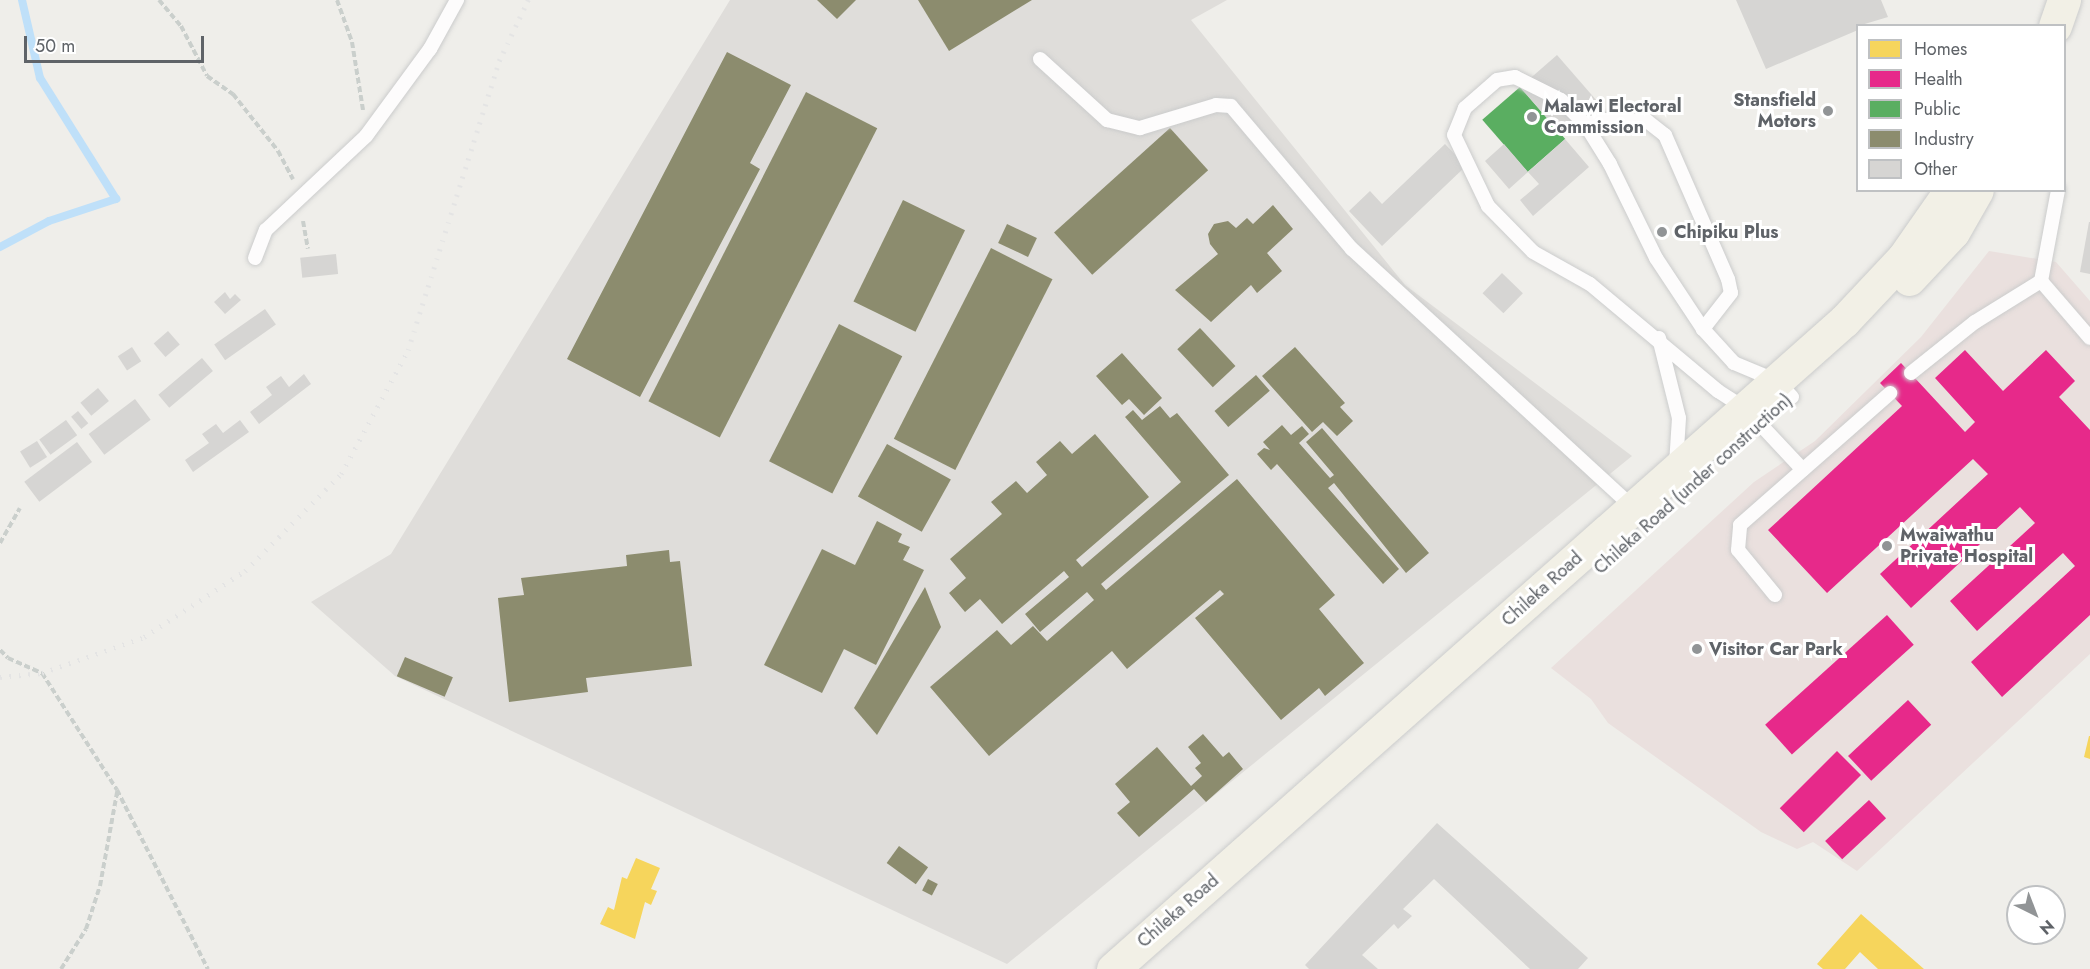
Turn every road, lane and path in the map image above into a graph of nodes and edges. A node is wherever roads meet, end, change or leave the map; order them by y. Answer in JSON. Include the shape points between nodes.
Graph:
{"nodes":[{"id":1,"x":159,"y":0,"type":"edge"},
{"id":2,"x":338,"y":0,"type":"edge"},
{"id":3,"x":457,"y":0,"type":"edge"},
{"id":4,"x":2040,"y":0,"type":"edge"},
{"id":5,"x":2064,"y":0,"type":"edge"},
{"id":6,"x":2033,"y":24,"type":"edge"},
{"id":7,"x":2056,"y":24,"type":"edge"},
{"id":8,"x":1040,"y":58,"type":"dead end"},
{"id":9,"x":1585,"y":124,"type":"junction"},
{"id":10,"x":366,"y":136,"type":"junction"},
{"id":11,"x":1950,"y":192,"type":"edge"},
{"id":12,"x":1976,"y":192,"type":"edge"},
{"id":13,"x":2058,"y":192,"type":"edge"},
{"id":14,"x":302,"y":197,"type":"junction"},
{"id":15,"x":308,"y":249,"type":"dead end"},
{"id":16,"x":255,"y":258,"type":"dead end"},
{"id":17,"x":2041,"y":281,"type":"junction"},
{"id":18,"x":1703,"y":329,"type":"junction"},
{"id":19,"x":1659,"y":338,"type":"junction"},
{"id":20,"x":2090,"y":338,"type":"edge"},
{"id":21,"x":1911,"y":373,"type":"dead end"},
{"id":22,"x":1784,"y":389,"type":"junction"},
{"id":23,"x":1890,"y":393,"type":"dead end"},
{"id":24,"x":1754,"y":416,"type":"junction"},
{"id":25,"x":1803,"y":470,"type":"junction"},
{"id":26,"x":1676,"y":472,"type":"junction"},
{"id":27,"x":20,"y":508,"type":"dead end"},
{"id":28,"x":1634,"y":508,"type":"junction"},
{"id":29,"x":0,"y":543,"type":"edge"},
{"id":30,"x":1775,"y":595,"type":"dead end"},
{"id":31,"x":0,"y":650,"type":"edge"},
{"id":32,"x":117,"y":790,"type":"junction"},
{"id":33,"x":61,"y":969,"type":"edge"},
{"id":34,"x":208,"y":969,"type":"edge"},
{"id":35,"x":1113,"y":969,"type":"edge"},
{"id":36,"x":1142,"y":969,"type":"edge"}],
"edges":[{"from":1,"to":14,"type":"path","via":[[182,26],[207,76],[233,94],[278,151]]},
{"from":2,"to":10,"type":"path","via":[[352,42]]},
{"from":3,"to":10,"type":"lane","via":[[430,49]]},
{"from":4,"to":6,"type":"highway"},
{"from":5,"to":7,"type":"highway"},
{"from":8,"to":28,"type":"lane","via":[[1107,120],[1140,128],[1216,105],[1231,106],[1352,249]]},
{"from":9,"to":18,"type":"lane","via":[[1610,164],[1656,258]]},
{"from":9,"to":18,"type":"lane","via":[[1647,121],[1665,135],[1713,238],[1731,293]]},
{"from":9,"to":19,"type":"lane","via":[[1561,99],[1515,77],[1497,80],[1482,90],[1465,108],[1454,135],[1488,206],[1533,252],[1590,284]]},
{"from":10,"to":14,"type":"lane"},
{"from":11,"to":22,"type":"highway","name":"Chileka Road","via":[[1904,257]]},
{"from":12,"to":22,"type":"highway","name":"Chileka Road (under construction)","via":[[1953,232]]},
{"from":13,"to":17,"type":"lane"},
{"from":14,"to":15,"type":"path"},
{"from":14,"to":16,"type":"lane","via":[[266,230]]},
{"from":17,"to":20,"type":"lane"},
{"from":17,"to":21,"type":"lane","via":[[1975,322]]},
{"from":18,"to":22,"type":"lane","via":[[1734,363]]},
{"from":19,"to":24,"type":"lane","via":[[1718,391]]},
{"from":19,"to":26,"type":"lane","via":[[1678,418]]},
{"from":22,"to":24,"type":"highway","name":"Chileka Road"},
{"from":23,"to":25,"type":"lane"},
{"from":24,"to":25,"type":"lane"},
{"from":24,"to":26,"type":"highway","name":"Chileka Road"},
{"from":24,"to":36,"type":"highway","name":"Chileka Road (under construction)"},
{"from":25,"to":30,"type":"lane","via":[[1740,525],[1736,537],[1738,550]]},
{"from":26,"to":28,"type":"highway","name":"Chileka Road"},
{"from":27,"to":29,"type":"path"},
{"from":28,"to":35,"type":"highway","name":"Chileka Road"},
{"from":31,"to":32,"type":"path","via":[[8,658],[42,673]]},
{"from":32,"to":33,"type":"path","via":[[100,886],[86,929]]},
{"from":32,"to":34,"type":"path"}]}
